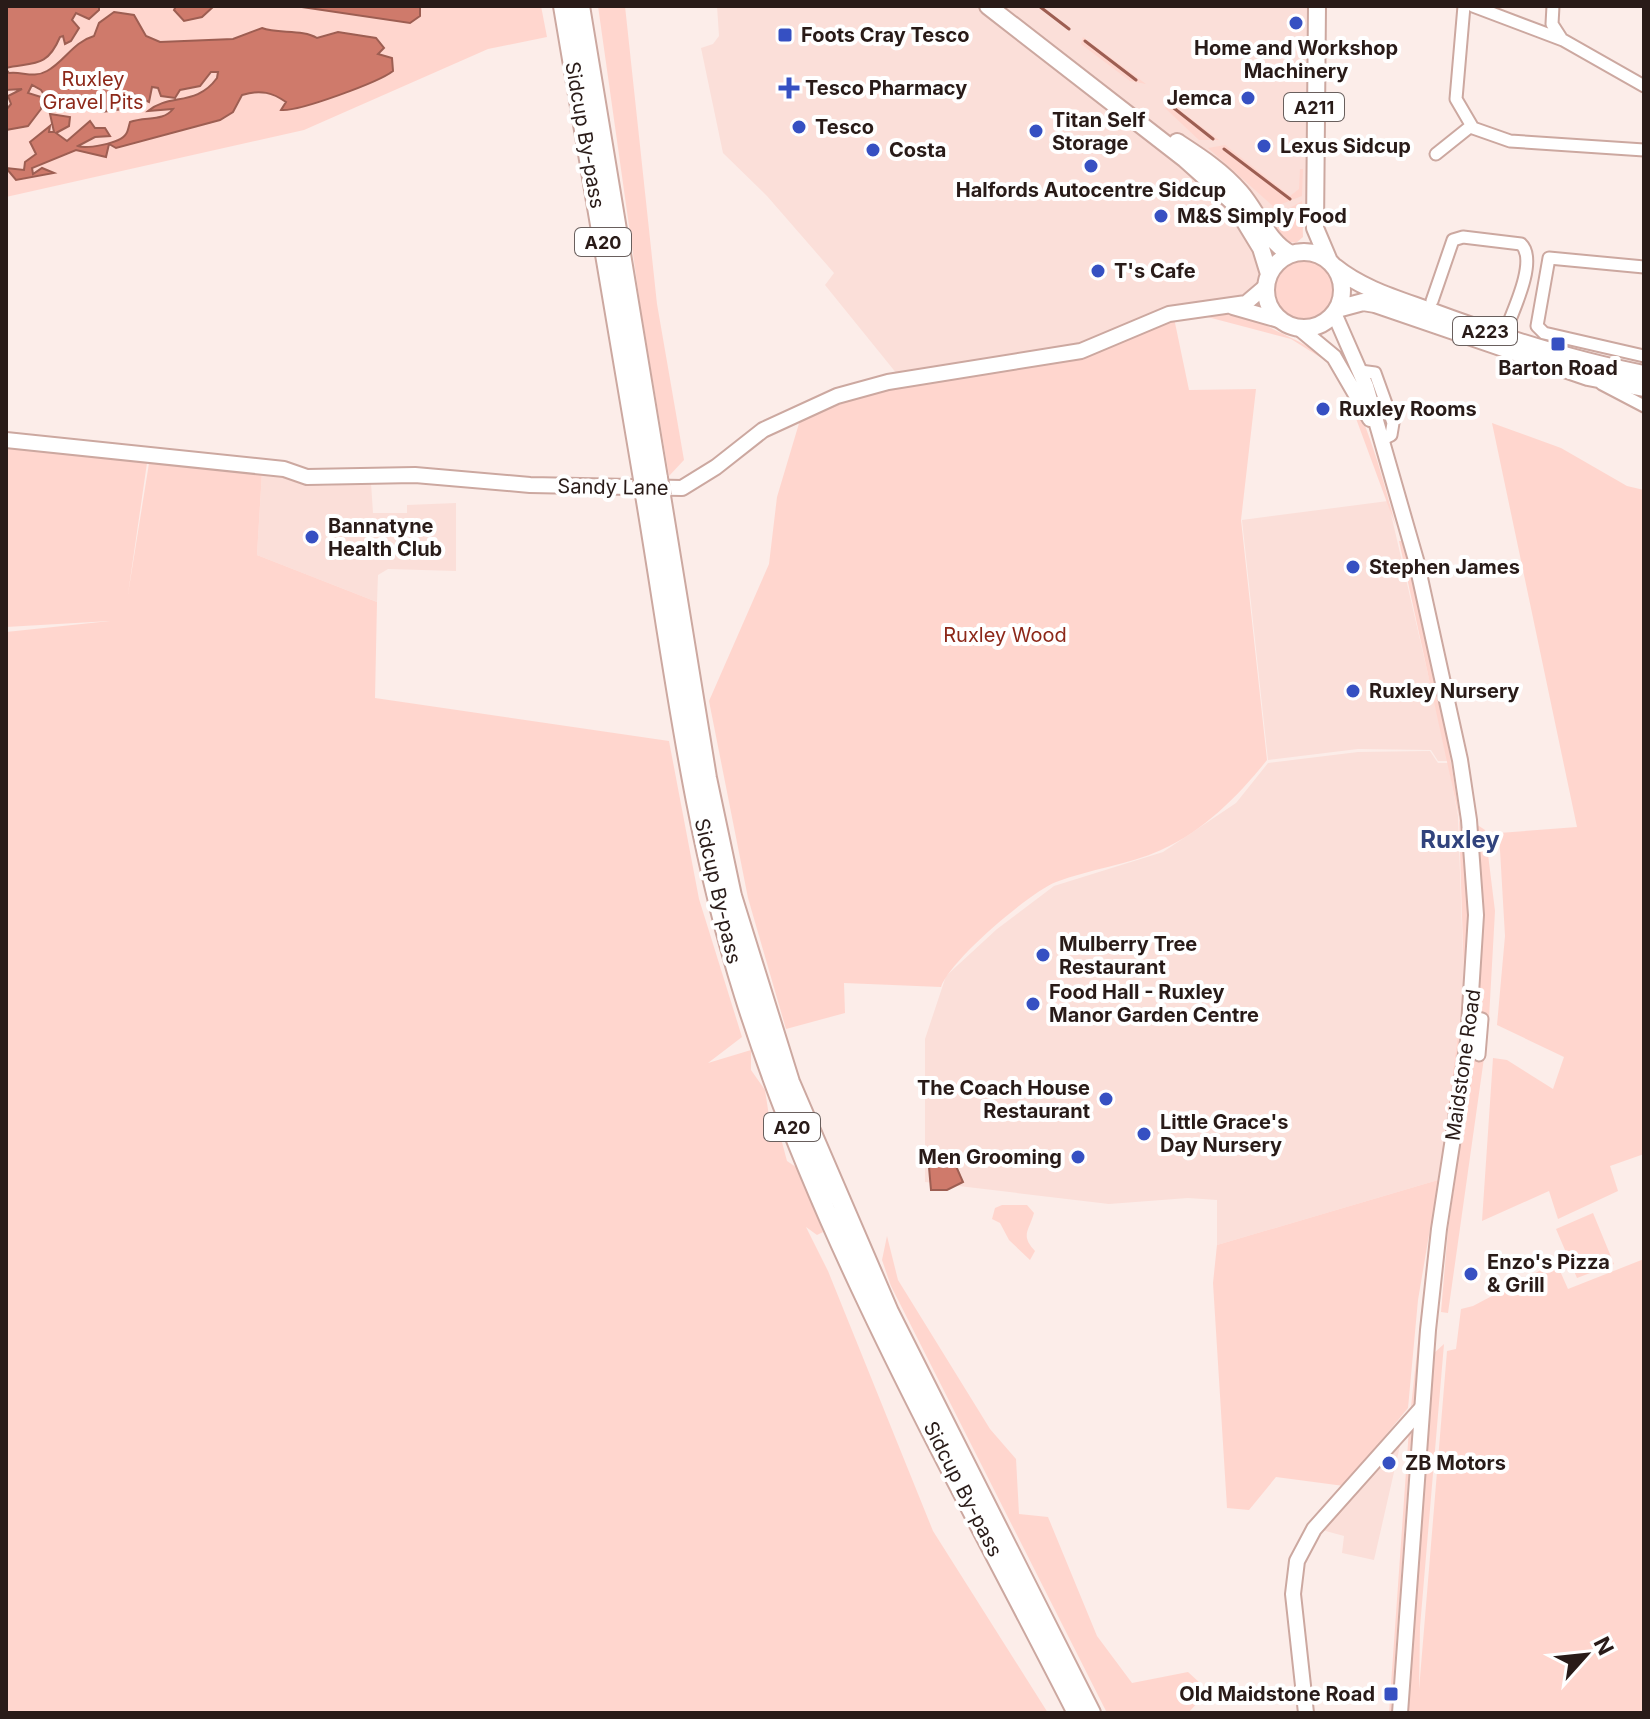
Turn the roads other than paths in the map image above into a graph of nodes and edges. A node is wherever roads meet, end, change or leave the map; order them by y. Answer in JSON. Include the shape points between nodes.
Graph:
{"nodes":[{"id":1,"x":563,"y":6,"type":"edge"},
{"id":2,"x":580,"y":6,"type":"edge"},
{"id":3,"x":589,"y":6,"type":"edge"},
{"id":4,"x":988,"y":6,"type":"edge"},
{"id":5,"x":999,"y":6,"type":"edge"},
{"id":6,"x":1317,"y":6,"type":"edge"},
{"id":7,"x":1464,"y":6,"type":"edge"},
{"id":8,"x":1473,"y":6,"type":"edge"},
{"id":9,"x":1553,"y":6,"type":"edge"},
{"id":10,"x":1563,"y":40,"type":"junction"},
{"id":11,"x":1055,"y":55,"type":"junction"},
{"id":12,"x":1644,"y":86,"type":"edge"},
{"id":13,"x":595,"y":92,"type":"junction"},
{"id":14,"x":1471,"y":126,"type":"junction"},
{"id":15,"x":1644,"y":150,"type":"edge"},
{"id":16,"x":1187,"y":154,"type":"junction"},
{"id":17,"x":1436,"y":154,"type":"dead end"},
{"id":18,"x":1315,"y":228,"type":"junction"},
{"id":19,"x":1292,"y":254,"type":"junction"},
{"id":20,"x":1332,"y":264,"type":"junction"},
{"id":21,"x":1644,"y":267,"type":"edge"},
{"id":22,"x":1268,"y":280,"type":"junction"},
{"id":23,"x":1432,"y":301,"type":"dead end"},
{"id":24,"x":1233,"y":307,"type":"junction"},
{"id":25,"x":1336,"y":311,"type":"junction"},
{"id":26,"x":1282,"y":321,"type":"junction"},
{"id":27,"x":1299,"y":328,"type":"junction"},
{"id":28,"x":1503,"y":337,"type":"junction"},
{"id":29,"x":1644,"y":356,"type":"edge"},
{"id":30,"x":1644,"y":374,"type":"edge"},
{"id":31,"x":1588,"y":377,"type":"junction"},
{"id":32,"x":1644,"y":388,"type":"edge"},
{"id":33,"x":1644,"y":406,"type":"edge"},
{"id":34,"x":1378,"y":432,"type":"junction"},
{"id":35,"x":6,"y":440,"type":"edge"},
{"id":36,"x":652,"y":487,"type":"junction"},
{"id":37,"x":1471,"y":1016,"type":"junction"},
{"id":38,"x":1479,"y":1055,"type":"dead end"},
{"id":39,"x":1421,"y":1409,"type":"junction"},
{"id":40,"x":1077,"y":1713,"type":"edge"},
{"id":41,"x":1091,"y":1713,"type":"edge"},
{"id":42,"x":1306,"y":1713,"type":"edge"},
{"id":43,"x":1400,"y":1713,"type":"edge"}],
"edges":[{"from":1,"to":36,"type":"highway","name":"Sidcup By-pass","number":"A20"},
{"from":2,"to":13,"type":"highway","name":"Sidcup By-pass","number":"A20"},
{"from":3,"to":13,"type":"highway","number":"A20"},
{"from":4,"to":11,"type":"main road"},
{"from":5,"to":11,"type":"main road"},
{"from":6,"to":18,"type":"main road","number":"A211"},
{"from":7,"to":14,"type":"street","via":[[1456,99]]},
{"from":8,"to":10,"type":"street"},
{"from":9,"to":10,"type":"street","via":[[1552,24]]},
{"from":10,"to":12,"type":"street"},
{"from":11,"to":16,"type":"main road"},
{"from":11,"to":16,"type":"main road"},
{"from":13,"to":36,"type":"highway","name":"Sidcup By-pass","number":"A20"},
{"from":14,"to":15,"type":"street","via":[[1510,141]]},
{"from":14,"to":17,"type":"street"},
{"from":16,"to":19,"type":"main road","via":[[1240,192],[1276,243]]},
{"from":16,"to":22,"type":"main road","via":[[1233,202],[1261,248]]},
{"from":18,"to":19,"type":"main road"},
{"from":18,"to":20,"type":"main road","number":"A211"},
{"from":19,"to":20,"type":"main road","via":[[1316,253]]},
{"from":19,"to":22,"type":"main road"},
{"from":20,"to":25,"type":"main road","via":[[1343,288]]},
{"from":20,"to":28,"type":"main road","number":"A223","via":[[1373,290]]},
{"from":21,"to":29,"type":"street","via":[[1549,258],[1539,330]]},
{"from":22,"to":24,"type":"street","name":"Sandy Lane","via":[[1254,298]]},
{"from":22,"to":26,"type":"main road","via":[[1272,309]]},
{"from":23,"to":28,"type":"street","via":[[1455,238],[1521,244],[1528,254],[1526,273]]},
{"from":24,"to":26,"type":"street","name":"Sandy Lane"},
{"from":24,"to":35,"type":"street","name":"Sandy Lane","via":[[1169,314],[1100,345],[1061,355],[888,382],[837,396],[763,430],[682,488],[530,485],[415,475],[307,477],[284,469]]},
{"from":25,"to":27,"type":"main road","via":[[1320,325]]},
{"from":25,"to":31,"type":"main road","number":"A223","via":[[1363,302],[1375,304]]},
{"from":25,"to":34,"type":"street","name":"Maidstone Road"},
{"from":26,"to":27,"type":"main road"},
{"from":27,"to":34,"type":"street","name":"Maidstone Road","via":[[1334,357]]},
{"from":28,"to":30,"type":"main road","number":"A223"},
{"from":31,"to":32,"type":"main road","number":"A223"},
{"from":31,"to":33,"type":"street"},
{"from":34,"to":37,"type":"street","name":"Maidstone Road","via":[[1416,560],[1460,762],[1476,915]]},
{"from":36,"to":40,"type":"highway","name":"Sidcup By-pass","number":"A20","via":[[692,780],[717,898],[776,1088],[879,1321]]},
{"from":36,"to":41,"type":"highway","name":"Sidcup By-pass","number":"A20","via":[[732,896],[790,1082],[889,1312]]},
{"from":37,"to":38,"type":"street","via":[[1482,1019]]},
{"from":37,"to":39,"type":"street","name":"Maidstone Road","via":[[1439,1229]]},
{"from":39,"to":42,"type":"street","via":[[1314,1529],[1297,1561],[1293,1594]]},
{"from":39,"to":43,"type":"street","name":"Maidstone Road"}]}
